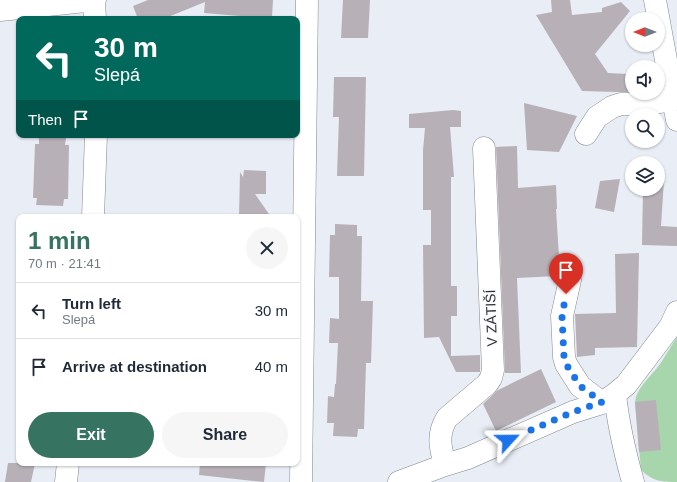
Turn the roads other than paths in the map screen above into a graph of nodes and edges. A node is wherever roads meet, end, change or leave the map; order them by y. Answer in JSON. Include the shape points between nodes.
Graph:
{"nodes":[{"id":1,"x":95,"y":0,"type":"edge"},
{"id":2,"x":307,"y":0,"type":"edge"},
{"id":3,"x":655,"y":0,"type":"edge"},
{"id":4,"x":0,"y":10,"type":"edge"},
{"id":5,"x":657,"y":12,"type":"edge"},
{"id":6,"x":95,"y":16,"type":"edge"},
{"id":7,"x":665,"y":28,"type":"edge"},
{"id":8,"x":677,"y":42,"type":"edge"},
{"id":9,"x":664,"y":52,"type":"edge"},
{"id":10,"x":675,"y":110,"type":"edge"},
{"id":11,"x":586,"y":134,"type":"dead end"},
{"id":12,"x":96,"y":138,"type":"edge"},
{"id":13,"x":484,"y":148,"type":"dead end"},
{"id":14,"x":93,"y":214,"type":"edge"},
{"id":15,"x":570,"y":280,"type":"dead end"},
{"id":16,"x":677,"y":312,"type":"edge"},
{"id":17,"x":609,"y":398,"type":"junction"},
{"id":18,"x":445,"y":465,"type":"junction"},
{"id":19,"x":68,"y":466,"type":"edge"},
{"id":20,"x":66,"y":482,"type":"edge"},
{"id":21,"x":301,"y":482,"type":"edge"},
{"id":22,"x":398,"y":482,"type":"edge"},
{"id":23,"x":633,"y":482,"type":"edge"}],
"edges":[{"from":1,"to":4,"type":"street"},
{"from":1,"to":6,"type":"street"},
{"from":2,"to":21,"type":"street"},
{"from":3,"to":5,"type":"street"},
{"from":7,"to":8,"type":"street"},
{"from":9,"to":10,"type":"street"},
{"from":10,"to":11,"type":"street","via":[[648,104],[621,104],[597,117]]},
{"from":12,"to":14,"type":"street"},
{"from":13,"to":18,"type":"street","name":"V ZÁTIŠÍ","via":[[493,370],[487,384],[442,425],[439,443]]},
{"from":15,"to":17,"type":"street","via":[[562,316],[566,364],[580,386]]},
{"from":16,"to":17,"type":"street","via":[[670,327],[638,370],[626,385]]},
{"from":17,"to":18,"type":"street","via":[[468,458]]},
{"from":17,"to":23,"type":"street","via":[[618,416]]},
{"from":18,"to":22,"type":"street"},
{"from":19,"to":20,"type":"street"}]}
